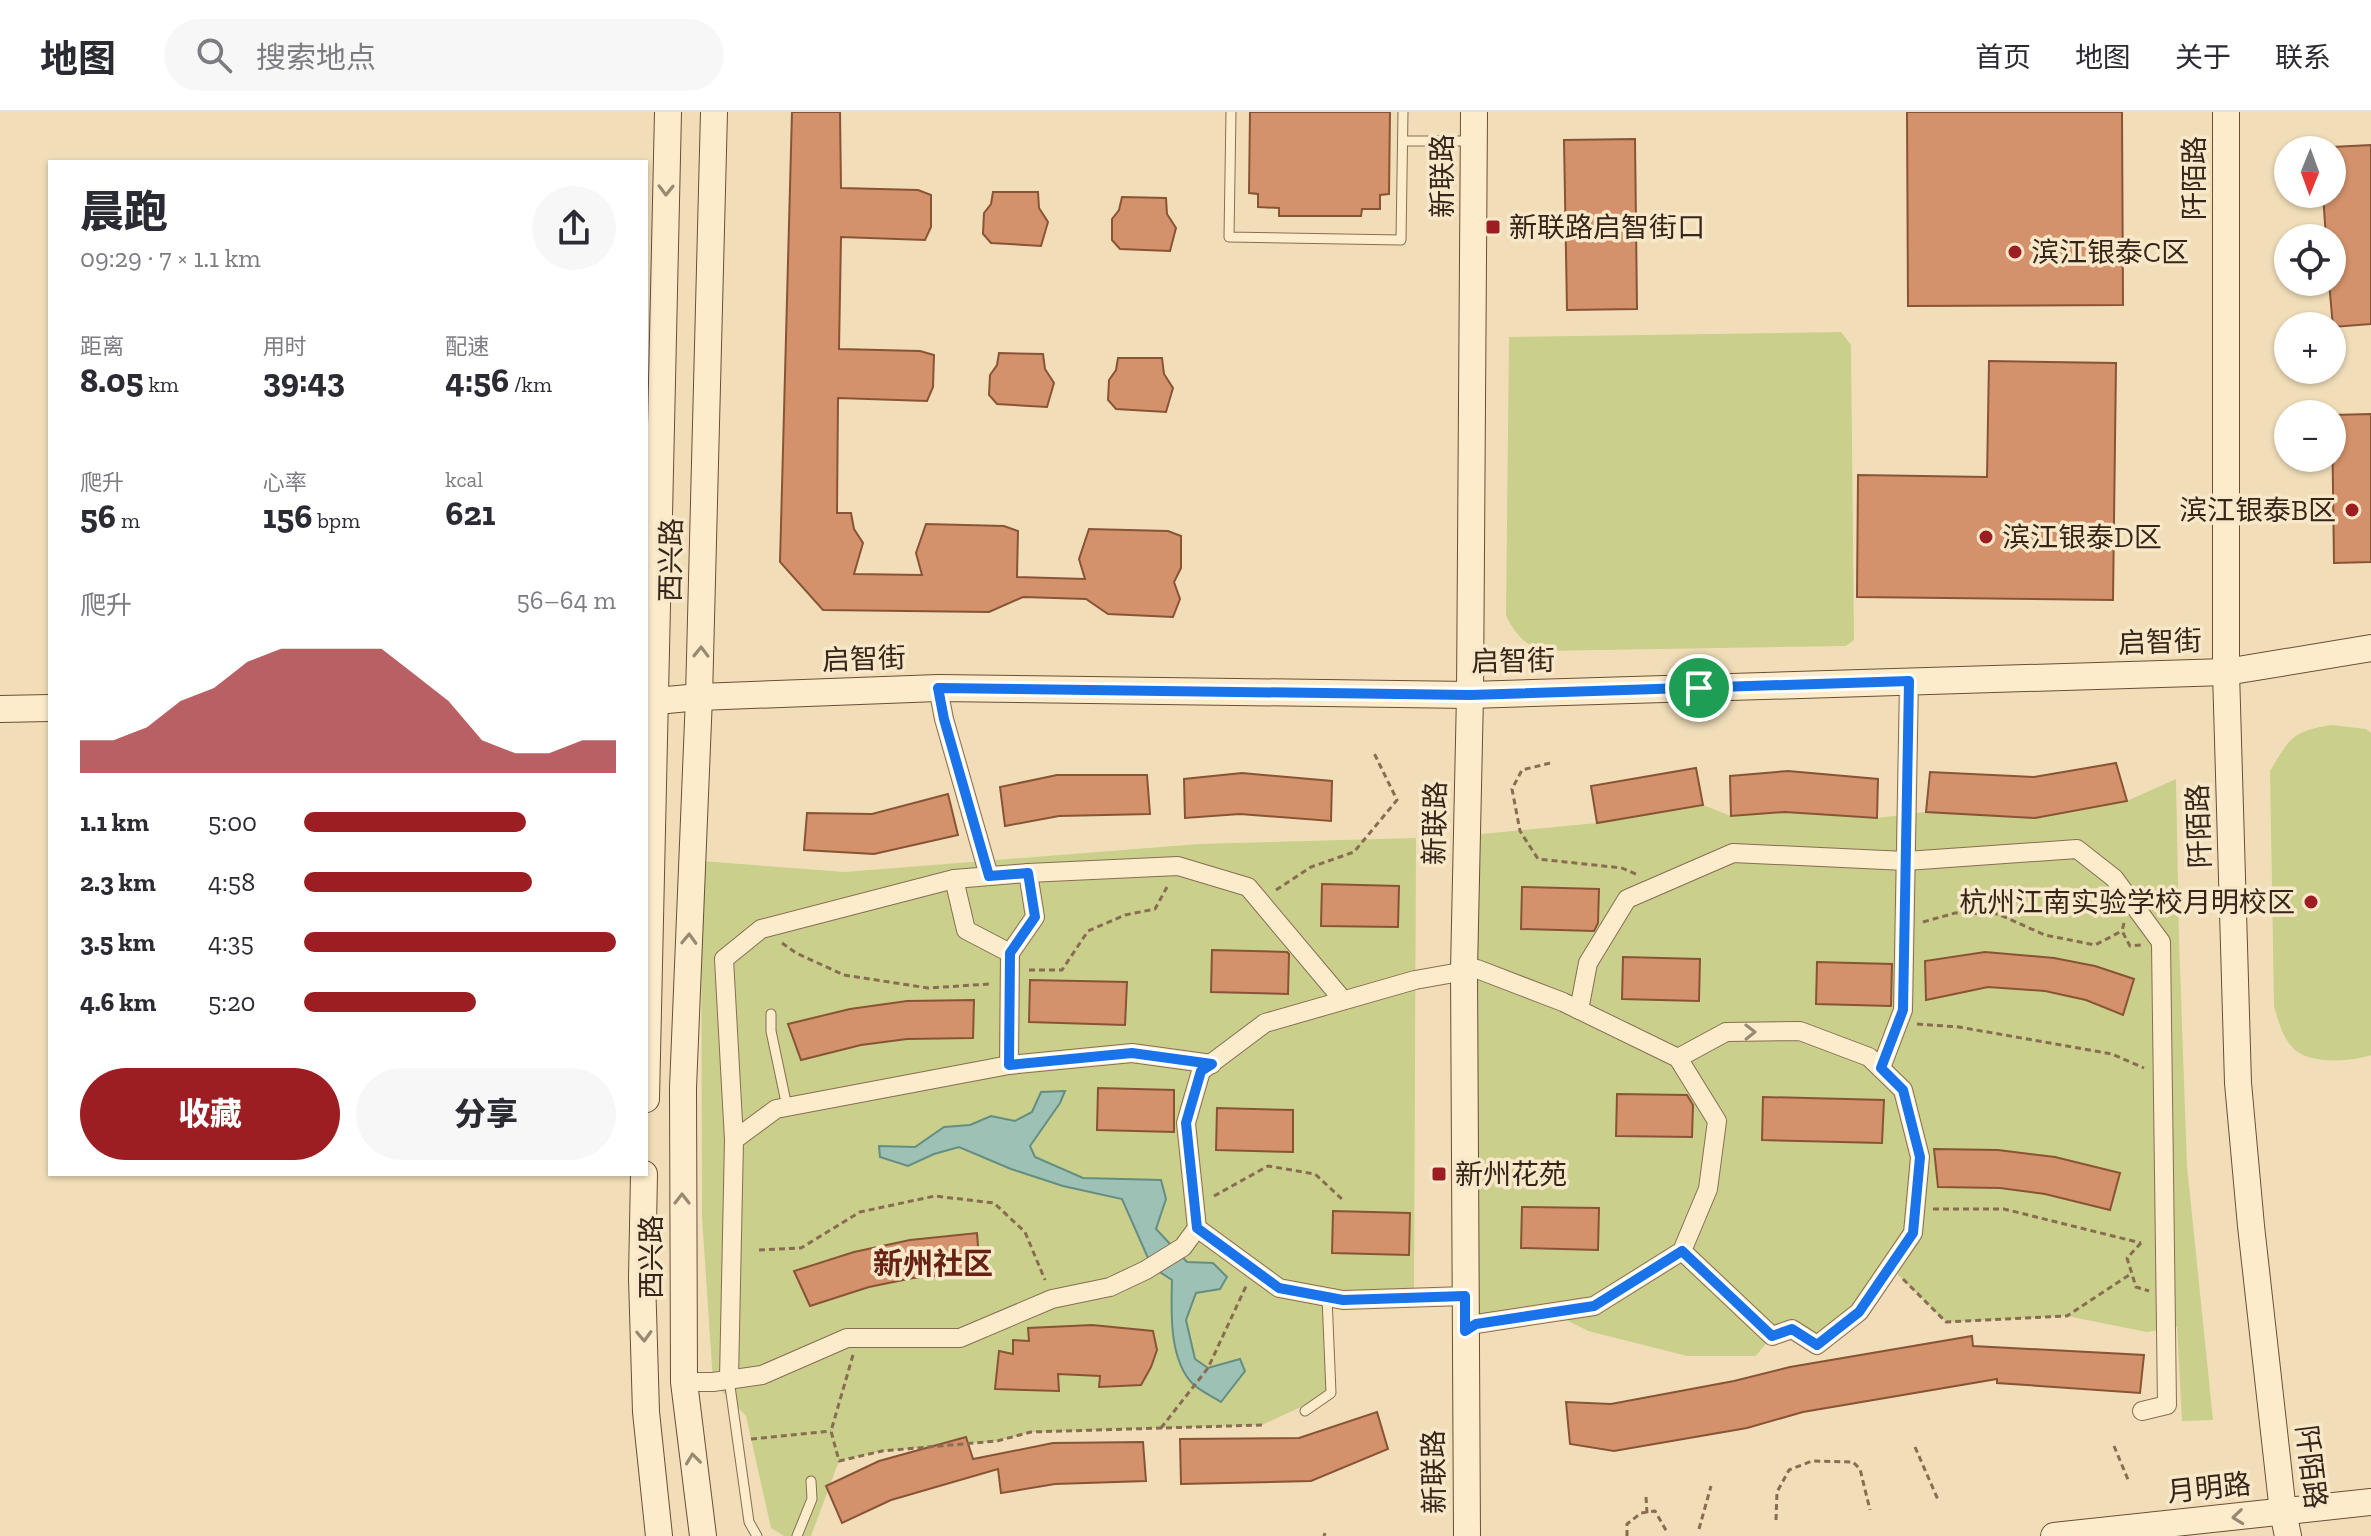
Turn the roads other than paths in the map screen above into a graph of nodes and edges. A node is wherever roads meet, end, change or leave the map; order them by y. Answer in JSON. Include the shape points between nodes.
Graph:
{"nodes":[{"id":1,"x":668,"y":112,"type":"edge"},
{"id":2,"x":714,"y":112,"type":"edge"},
{"id":3,"x":1231,"y":112,"type":"edge"},
{"id":4,"x":1403,"y":112,"type":"edge"},
{"id":5,"x":1474,"y":112,"type":"edge"},
{"id":6,"x":2226,"y":112,"type":"edge"},
{"id":7,"x":1403,"y":141,"type":"junction"},
{"id":8,"x":1474,"y":141,"type":"junction"},
{"id":9,"x":2371,"y":648,"type":"edge"},
{"id":10,"x":2226,"y":672,"type":"junction"},
{"id":11,"x":1909,"y":681,"type":"junction"},
{"id":12,"x":938,"y":688,"type":"junction"},
{"id":13,"x":1470,"y":695,"type":"junction"},
{"id":14,"x":699,"y":697,"type":"junction"},
{"id":15,"x":650,"y":702,"type":"edge"},
{"id":16,"x":48,"y":708,"type":"edge"},
{"id":17,"x":0,"y":709,"type":"edge"},
{"id":18,"x":1906,"y":861,"type":"junction"},
{"id":19,"x":1028,"y":873,"type":"junction"},
{"id":20,"x":989,"y":876,"type":"junction"},
{"id":21,"x":954,"y":879,"type":"junction"},
{"id":22,"x":648,"y":900,"type":"edge"},
{"id":23,"x":1010,"y":969,"type":"junction"},
{"id":24,"x":1464,"y":970,"type":"junction"},
{"id":25,"x":1343,"y":1000,"type":"junction"},
{"id":26,"x":1579,"y":1010,"type":"junction"},
{"id":27,"x":771,"y":1014,"type":"dead end"},
{"id":28,"x":1678,"y":1058,"type":"junction"},
{"id":29,"x":1212,"y":1064,"type":"junction"},
{"id":30,"x":1009,"y":1065,"type":"junction"},
{"id":31,"x":1881,"y":1068,"type":"junction"},
{"id":32,"x":787,"y":1107,"type":"junction"},
{"id":33,"x":734,"y":1140,"type":"junction"},
{"id":34,"x":644,"y":1176,"type":"edge"},
{"id":35,"x":1197,"y":1228,"type":"junction"},
{"id":36,"x":1682,"y":1251,"type":"junction"},
{"id":37,"x":1465,"y":1296,"type":"junction"},
{"id":38,"x":1327,"y":1297,"type":"junction"},
{"id":39,"x":1465,"y":1331,"type":"junction"},
{"id":40,"x":729,"y":1379,"type":"junction"},
{"id":41,"x":684,"y":1382,"type":"junction"},
{"id":42,"x":1305,"y":1411,"type":"dead end"},
{"id":43,"x":2142,"y":1411,"type":"dead end"},
{"id":44,"x":811,"y":1481,"type":"dead end"},
{"id":45,"x":2371,"y":1502,"type":"edge"},
{"id":46,"x":2285,"y":1524,"type":"edge"},
{"id":47,"x":659,"y":1536,"type":"edge"},
{"id":48,"x":703,"y":1536,"type":"edge"},
{"id":49,"x":757,"y":1536,"type":"edge"},
{"id":50,"x":797,"y":1536,"type":"edge"},
{"id":51,"x":1467,"y":1536,"type":"edge"},
{"id":52,"x":2054,"y":1536,"type":"edge"}],
"edges":[{"from":1,"to":15,"type":"street","name":"西兴路","one_way":true},
{"from":14,"to":2,"type":"street","name":"西兴路","one_way":true},
{"from":3,"to":7,"type":"lane","via":[[1229,237],[1401,240]]},
{"from":4,"to":7,"type":"lane"},
{"from":5,"to":8,"type":"street","name":"新联路"},
{"from":6,"to":10,"type":"street","name":"阡陌路"},
{"from":7,"to":8,"type":"lane"},
{"from":8,"to":13,"type":"street","name":"新联路"},
{"from":9,"to":10,"type":"street","name":"启智街"},
{"from":10,"to":11,"type":"street","name":"启智街"},
{"from":10,"to":46,"type":"street","name":"阡陌路","via":[[2238,1083]]},
{"from":11,"to":13,"type":"street","name":"启智街"},
{"from":11,"to":18,"type":"street"},
{"from":12,"to":13,"type":"street","name":"启智街"},
{"from":12,"to":14,"type":"street","name":"启智街"},
{"from":12,"to":20,"type":"street"},
{"from":13,"to":24,"type":"street","name":"新联路"},
{"from":14,"to":15,"type":"street","name":"启智街"},
{"from":41,"to":14,"type":"street","name":"西兴路","one_way":true,"via":[[683,1088]]},
{"from":15,"to":22,"type":"street","name":"西兴路"},
{"from":16,"to":17,"type":"street"},
{"from":18,"to":26,"type":"street","via":[[1733,853],[1659,884],[1627,899],[1588,963]]},
{"from":18,"to":31,"type":"street","via":[[1903,1010]]},
{"from":18,"to":43,"type":"street","via":[[2077,849],[2114,878],[2161,942],[2167,1405]]},
{"from":19,"to":20,"type":"street"},
{"from":19,"to":23,"type":"street","via":[[1035,917]]},
{"from":19,"to":25,"type":"street","via":[[1178,866],[1248,887]]},
{"from":20,"to":21,"type":"street"},
{"from":21,"to":23,"type":"street","via":[[966,930]]},
{"from":21,"to":33,"type":"street","via":[[761,929],[724,959]]},
{"from":23,"to":30,"type":"street"},
{"from":24,"to":25,"type":"street"},
{"from":24,"to":26,"type":"street","via":[[1477,969]]},
{"from":24,"to":37,"type":"street","name":"新联路"},
{"from":25,"to":29,"type":"street","via":[[1265,1023]]},
{"from":26,"to":28,"type":"street"},
{"from":27,"to":32,"type":"lane"},
{"from":28,"to":31,"type":"street","one_way":true,"via":[[1726,1032],[1800,1031],[1869,1057]]},
{"from":28,"to":36,"type":"street","via":[[1717,1121],[1708,1189]]},
{"from":29,"to":30,"type":"street","via":[[1132,1053]]},
{"from":29,"to":35,"type":"street","via":[[1201,1071],[1186,1123]]},
{"from":30,"to":32,"type":"street"},
{"from":31,"to":36,"type":"street","via":[[1903,1090],[1920,1157],[1913,1233],[1859,1312],[1817,1345],[1792,1329],[1772,1336]]},
{"from":32,"to":33,"type":"street","via":[[776,1109]]},
{"from":33,"to":40,"type":"street"},
{"from":34,"to":47,"type":"street","name":"西兴路","one_way":true,"via":[[646,1412]]},
{"from":35,"to":38,"type":"street","via":[[1279,1288]]},
{"from":35,"to":40,"type":"street","via":[[1183,1247],[1110,1287],[1052,1299],[960,1338],[847,1338],[762,1375]]},
{"from":36,"to":39,"type":"street","via":[[1594,1306],[1476,1324]]},
{"from":37,"to":38,"type":"street"},
{"from":37,"to":39,"type":"street","name":"新联路"},
{"from":38,"to":42,"type":"lane","via":[[1331,1393]]},
{"from":39,"to":51,"type":"street","name":"新联路"},
{"from":40,"to":41,"type":"street"},
{"from":40,"to":49,"type":"lane","via":[[749,1522]]},
{"from":48,"to":41,"type":"street","name":"西兴路","one_way":true},
{"from":44,"to":50,"type":"lane","via":[[812,1499]]},
{"from":45,"to":46,"type":"street","name":"月明路"},
{"from":46,"to":52,"type":"street","name":"月明路","one_way":true}]}
